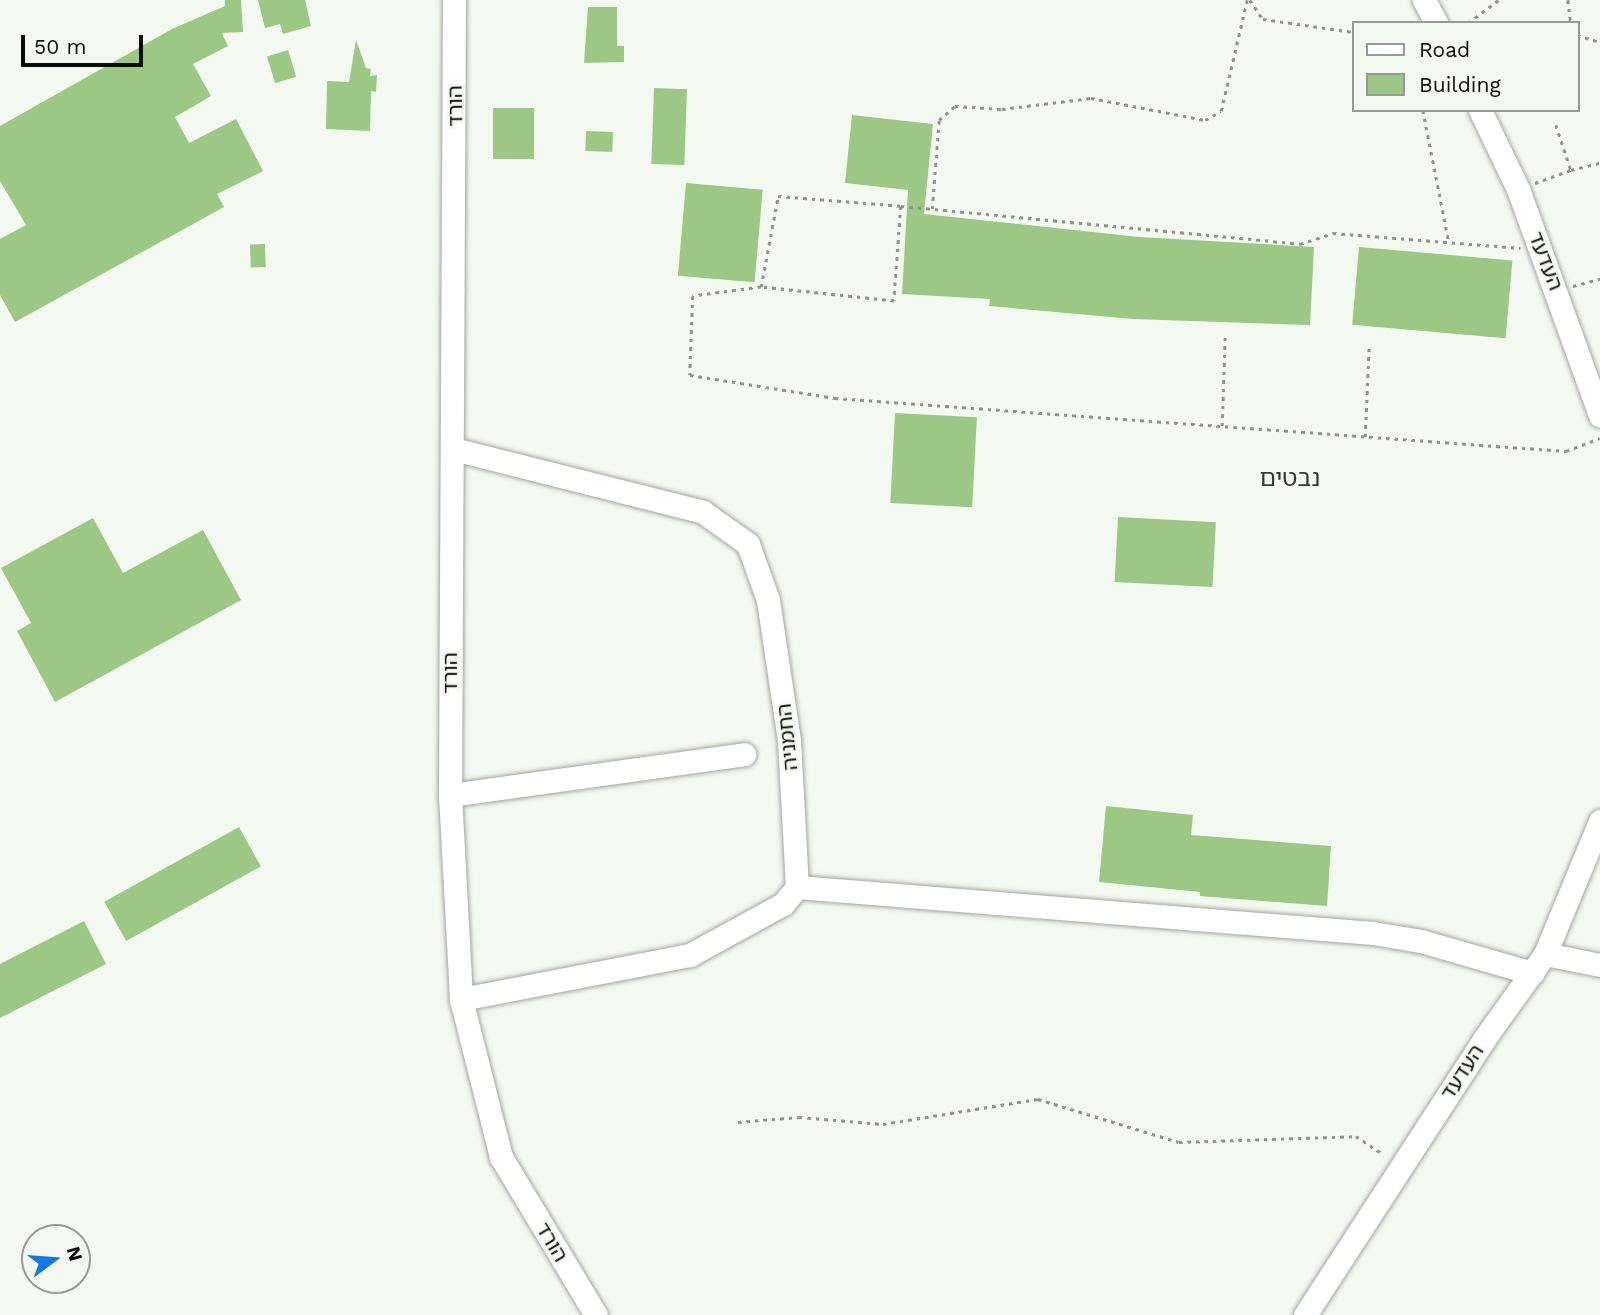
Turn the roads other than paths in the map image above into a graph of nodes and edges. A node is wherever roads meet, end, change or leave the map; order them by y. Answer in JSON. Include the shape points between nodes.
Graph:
{"nodes":[{"id":1,"x":454,"y":0,"type":"edge"},
{"id":2,"x":1424,"y":0,"type":"edge"},
{"id":3,"x":1435,"y":21,"type":"edge"},
{"id":4,"x":1481,"y":112,"type":"edge"},
{"id":5,"x":1600,"y":416,"type":"edge"},
{"id":6,"x":453,"y":449,"type":"junction"},
{"id":7,"x":744,"y":754,"type":"dead end"},
{"id":8,"x":450,"y":796,"type":"junction"},
{"id":9,"x":1600,"y":821,"type":"edge"},
{"id":10,"x":797,"y":887,"type":"junction"},
{"id":11,"x":1538,"y":964,"type":"junction"},
{"id":12,"x":1600,"y":965,"type":"edge"},
{"id":13,"x":461,"y":999,"type":"junction"},
{"id":14,"x":596,"y":1315,"type":"edge"},
{"id":15,"x":1305,"y":1315,"type":"edge"}],
"edges":[{"from":1,"to":6,"type":"street","name":"הורד"},
{"from":2,"to":3,"type":"street"},
{"from":4,"to":5,"type":"street","name":"העדעד","via":[[1518,189]]},
{"from":6,"to":8,"type":"street","name":"הורד"},
{"from":6,"to":10,"type":"street","name":"החמניה","via":[[703,512],[748,544],[768,600],[789,740]]},
{"from":7,"to":8,"type":"street"},
{"from":8,"to":13,"type":"street","name":"הורד"},
{"from":9,"to":11,"type":"street","name":"העדעד"},
{"from":10,"to":11,"type":"street","via":[[1373,933]]},
{"from":10,"to":13,"type":"street","via":[[783,904],[690,955]]},
{"from":11,"to":12,"type":"street"},
{"from":11,"to":15,"type":"street","name":"העדעד"},
{"from":13,"to":14,"type":"street","name":"הורד","via":[[501,1157]]}]}
